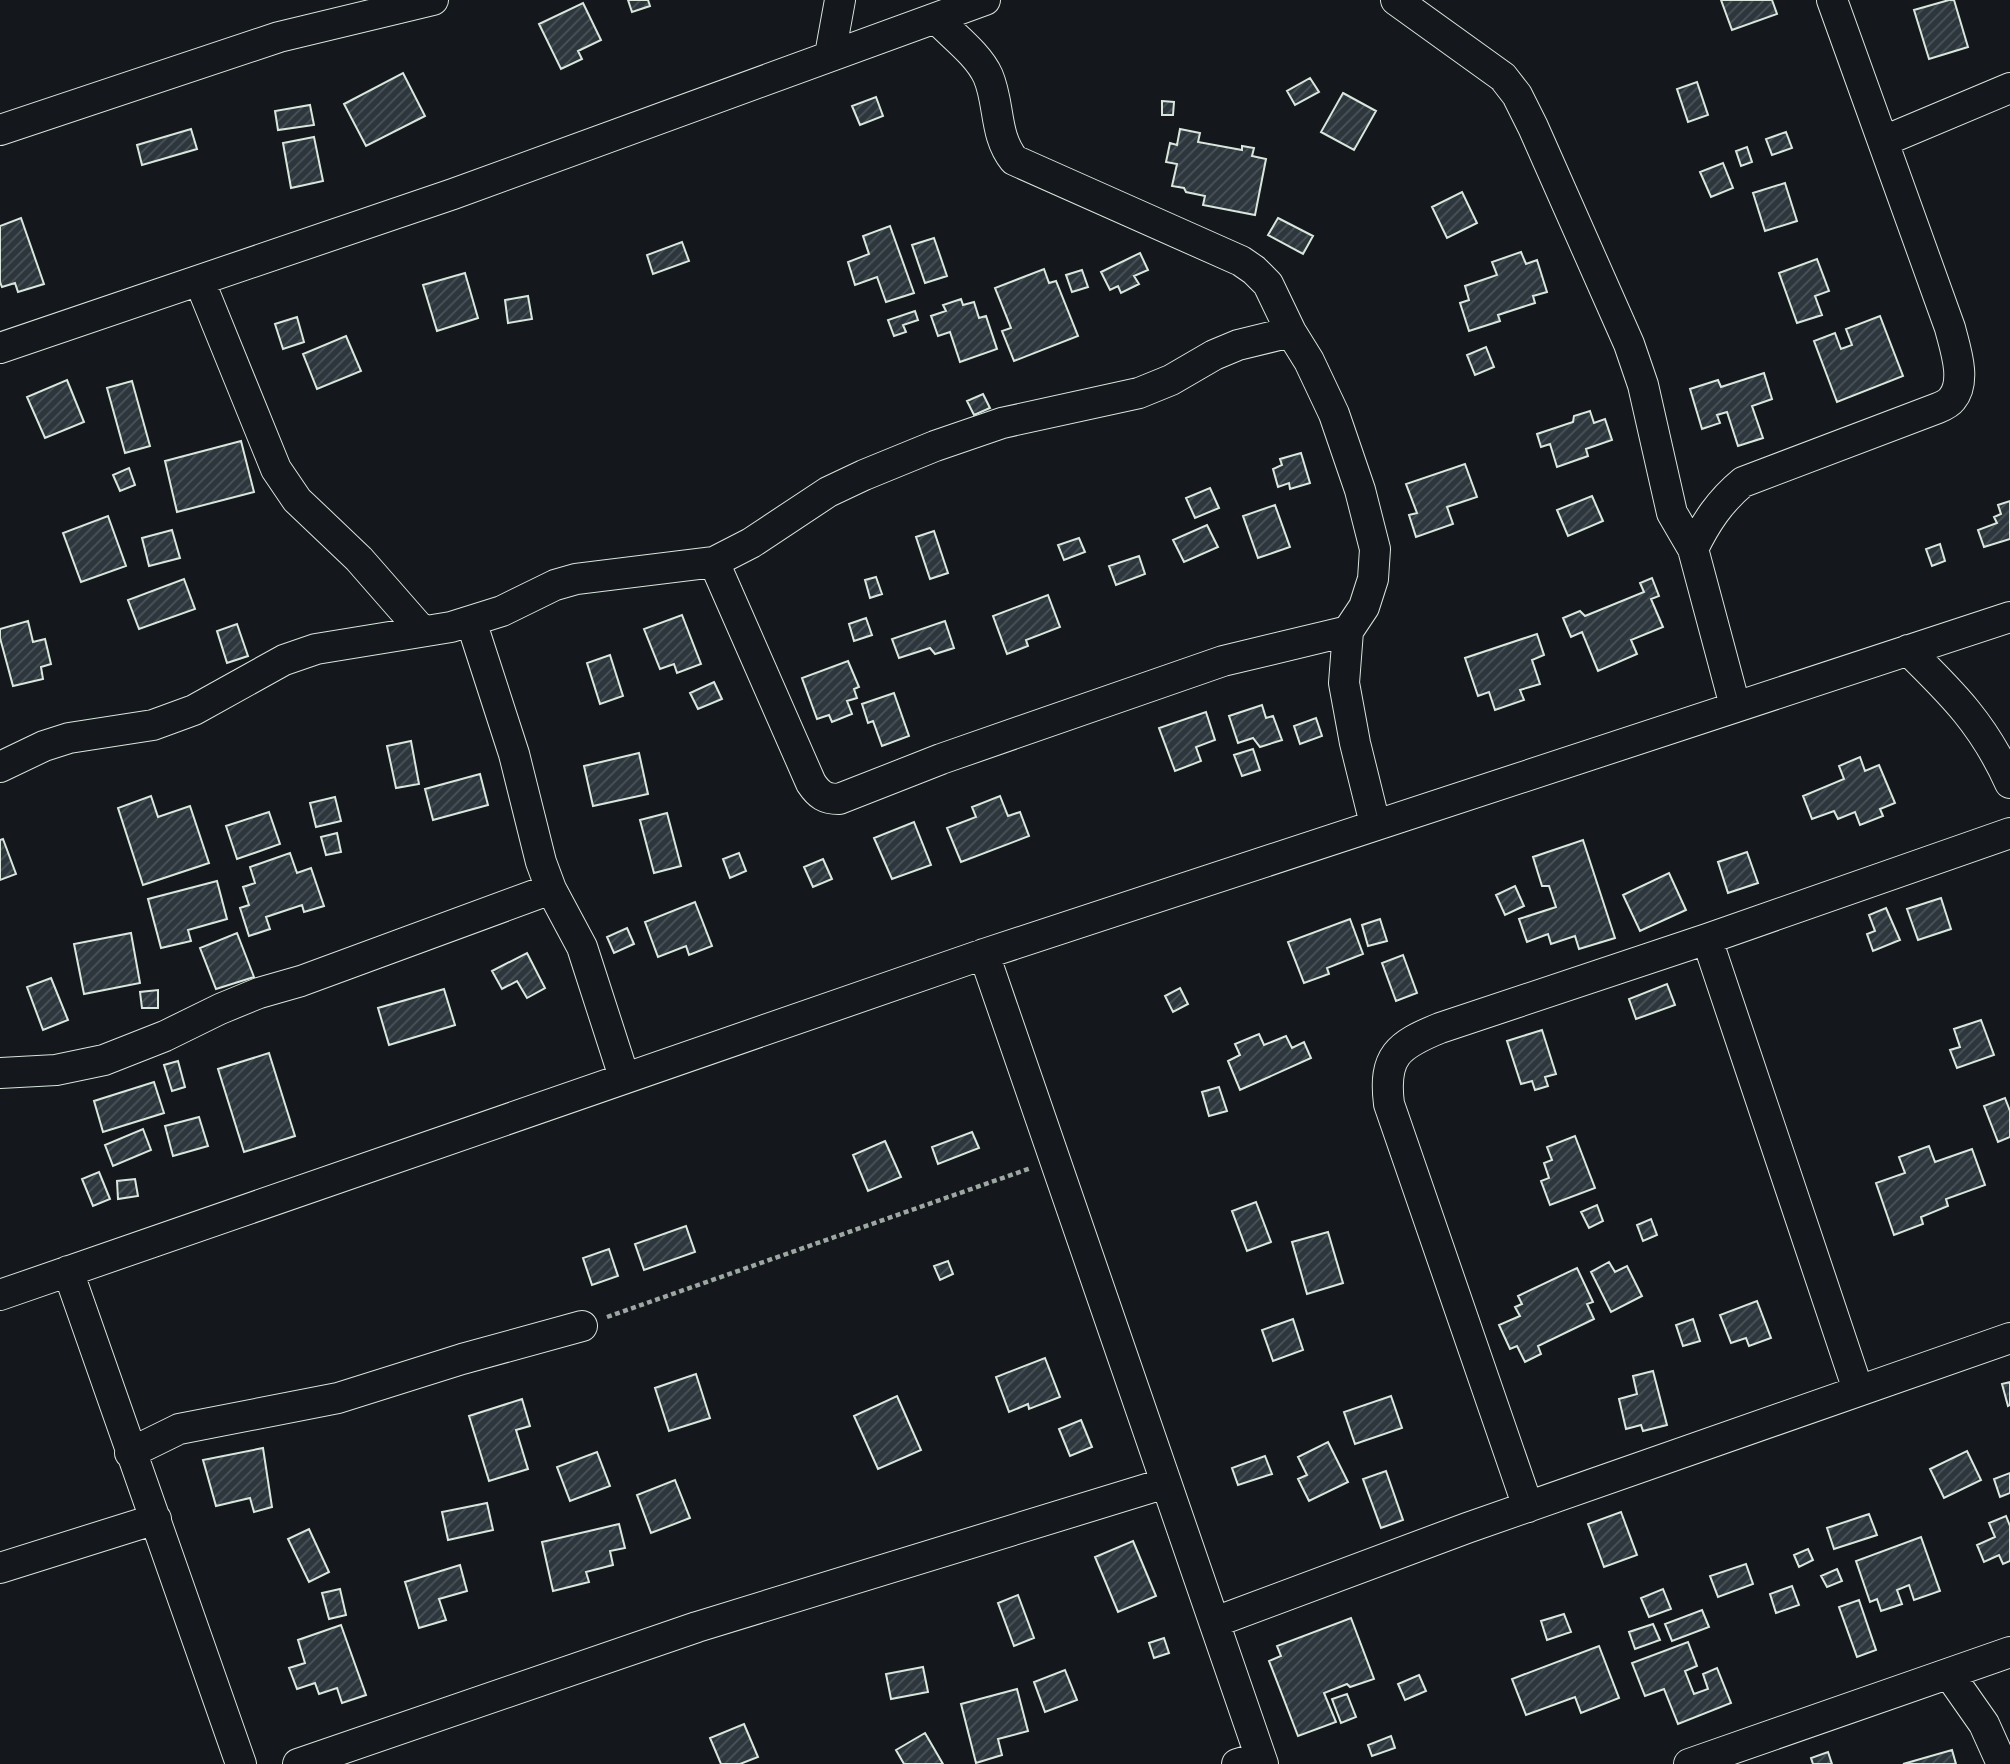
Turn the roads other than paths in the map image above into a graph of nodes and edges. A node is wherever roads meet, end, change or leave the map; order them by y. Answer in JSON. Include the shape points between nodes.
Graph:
{"nodes":[{"id":1,"x":840,"y":0,"type":"edge"},
{"id":2,"x":985,"y":0,"type":"edge"},
{"id":3,"x":1396,"y":0,"type":"edge"},
{"id":4,"x":1832,"y":0,"type":"edge"},
{"id":5,"x":421,"y":2,"type":"edge"},
{"id":6,"x":937,"y":19,"type":"junction"},
{"id":7,"x":830,"y":55,"type":"junction"},
{"id":8,"x":2010,"y":88,"type":"edge"},
{"id":9,"x":0,"y":130,"type":"edge"},
{"id":10,"x":1884,"y":141,"type":"junction"},
{"id":11,"x":200,"y":282,"type":"junction"},
{"id":12,"x":1291,"y":332,"type":"junction"},
{"id":13,"x":0,"y":348,"type":"edge"},
{"id":14,"x":1693,"y":549,"type":"junction"},
{"id":15,"x":713,"y":562,"type":"junction"},
{"id":16,"x":2010,"y":617,"type":"edge"},
{"id":17,"x":471,"y":621,"type":"junction"},
{"id":18,"x":422,"y":631,"type":"junction"},
{"id":19,"x":1348,"y":631,"type":"junction"},
{"id":20,"x":1908,"y":650,"type":"junction"},
{"id":21,"x":1735,"y":706,"type":"junction"},
{"id":22,"x":0,"y":766,"type":"edge"},
{"id":23,"x":2010,"y":783,"type":"edge"},
{"id":24,"x":1375,"y":824,"type":"junction"},
{"id":25,"x":2010,"y":833,"type":"edge"},
{"id":26,"x":551,"y":889,"type":"junction"},
{"id":27,"x":1707,"y":939,"type":"junction"},
{"id":28,"x":984,"y":954,"type":"junction"},
{"id":29,"x":0,"y":1073,"type":"edge"},
{"id":30,"x":624,"y":1077,"type":"junction"},
{"id":31,"x":68,"y":1271,"type":"junction"},
{"id":32,"x":0,"y":1295,"type":"edge"},
{"id":33,"x":582,"y":1326,"type":"road end"},
{"id":34,"x":2010,"y":1338,"type":"edge"},
{"id":35,"x":1858,"y":1390,"type":"junction"},
{"id":36,"x":130,"y":1453,"type":"junction"},
{"id":37,"x":1166,"y":1483,"type":"junction"},
{"id":38,"x":1528,"y":1507,"type":"junction"},
{"id":39,"x":156,"y":1518,"type":"junction"},
{"id":40,"x":0,"y":1568,"type":"edge"},
{"id":41,"x":1215,"y":1622,"type":"junction"},
{"id":42,"x":2010,"y":1652,"type":"edge"},
{"id":43,"x":1949,"y":1674,"type":"junction"},
{"id":44,"x":1253,"y":1762,"type":"edge"},
{"id":45,"x":241,"y":1764,"type":"edge"},
{"id":46,"x":298,"y":1764,"type":"edge"},
{"id":47,"x":1689,"y":1764,"type":"edge"},
{"id":48,"x":2002,"y":1764,"type":"edge"}],
"edges":[{"from":1,"to":7,"type":"street"},
{"from":2,"to":6,"type":"street"},
{"from":3,"to":14,"type":"street","via":[[1503,77],[1517,95],[1629,344],[1672,513]]},
{"from":4,"to":10,"type":"street"},
{"from":5,"to":9,"type":"street","via":[[279,37]]},
{"from":6,"to":7,"type":"street"},
{"from":6,"to":12,"type":"street","via":[[988,76],[1000,135],[1014,160],[1241,261],[1268,284]]},
{"from":7,"to":11,"type":"street"},
{"from":8,"to":10,"type":"street"},
{"from":10,"to":14,"type":"street","via":[[1950,328],[1958,388],[1952,400],[1938,408],[1743,482],[1707,520]]},
{"from":11,"to":13,"type":"street"},
{"from":11,"to":18,"type":"street","via":[[275,469],[297,500],[359,559]]},
{"from":12,"to":15,"type":"street","via":[[1213,355],[1139,393],[1002,423],[935,446],[828,492],[751,543]]},
{"from":12,"to":19,"type":"street","via":[[1334,414],[1375,550],[1373,579],[1364,607]]},
{"from":14,"to":21,"type":"street"},
{"from":15,"to":17,"type":"street","via":[[576,579]]},
{"from":15,"to":19,"type":"street","via":[[811,783],[828,799],[839,799],[1223,661]]},
{"from":16,"to":20,"type":"street"},
{"from":17,"to":18,"type":"street"},
{"from":17,"to":26,"type":"street"},
{"from":18,"to":22,"type":"street","via":[[316,649],[284,660],[194,710],[153,725],[69,738]]},
{"from":19,"to":24,"type":"street","via":[[1347,708]]},
{"from":20,"to":21,"type":"street"},
{"from":20,"to":23,"type":"street","via":[[1976,721]]},
{"from":21,"to":24,"type":"street"},
{"from":24,"to":28,"type":"street"},
{"from":25,"to":27,"type":"street"},
{"from":26,"to":29,"type":"street","via":[[259,993],[104,1060],[56,1070]]},
{"from":26,"to":30,"type":"street","via":[[582,947]]},
{"from":27,"to":35,"type":"street"},
{"from":27,"to":38,"type":"street","via":[[1440,1028],[1417,1037],[1392,1058],[1389,1104]]},
{"from":28,"to":30,"type":"street"},
{"from":28,"to":37,"type":"street"},
{"from":30,"to":31,"type":"street"},
{"from":31,"to":32,"type":"street"},
{"from":31,"to":36,"type":"street"},
{"from":33,"to":36,"type":"street","via":[[338,1398],[179,1429]]},
{"from":34,"to":35,"type":"street"},
{"from":35,"to":38,"type":"street"},
{"from":36,"to":39,"type":"street"},
{"from":37,"to":41,"type":"street"},
{"from":37,"to":46,"type":"street","via":[[697,1627]]},
{"from":38,"to":41,"type":"street"},
{"from":39,"to":40,"type":"street"},
{"from":39,"to":45,"type":"street"},
{"from":41,"to":44,"type":"street"},
{"from":42,"to":43,"type":"street"},
{"from":43,"to":47,"type":"street"},
{"from":43,"to":48,"type":"street","via":[[1984,1724]]}]}
